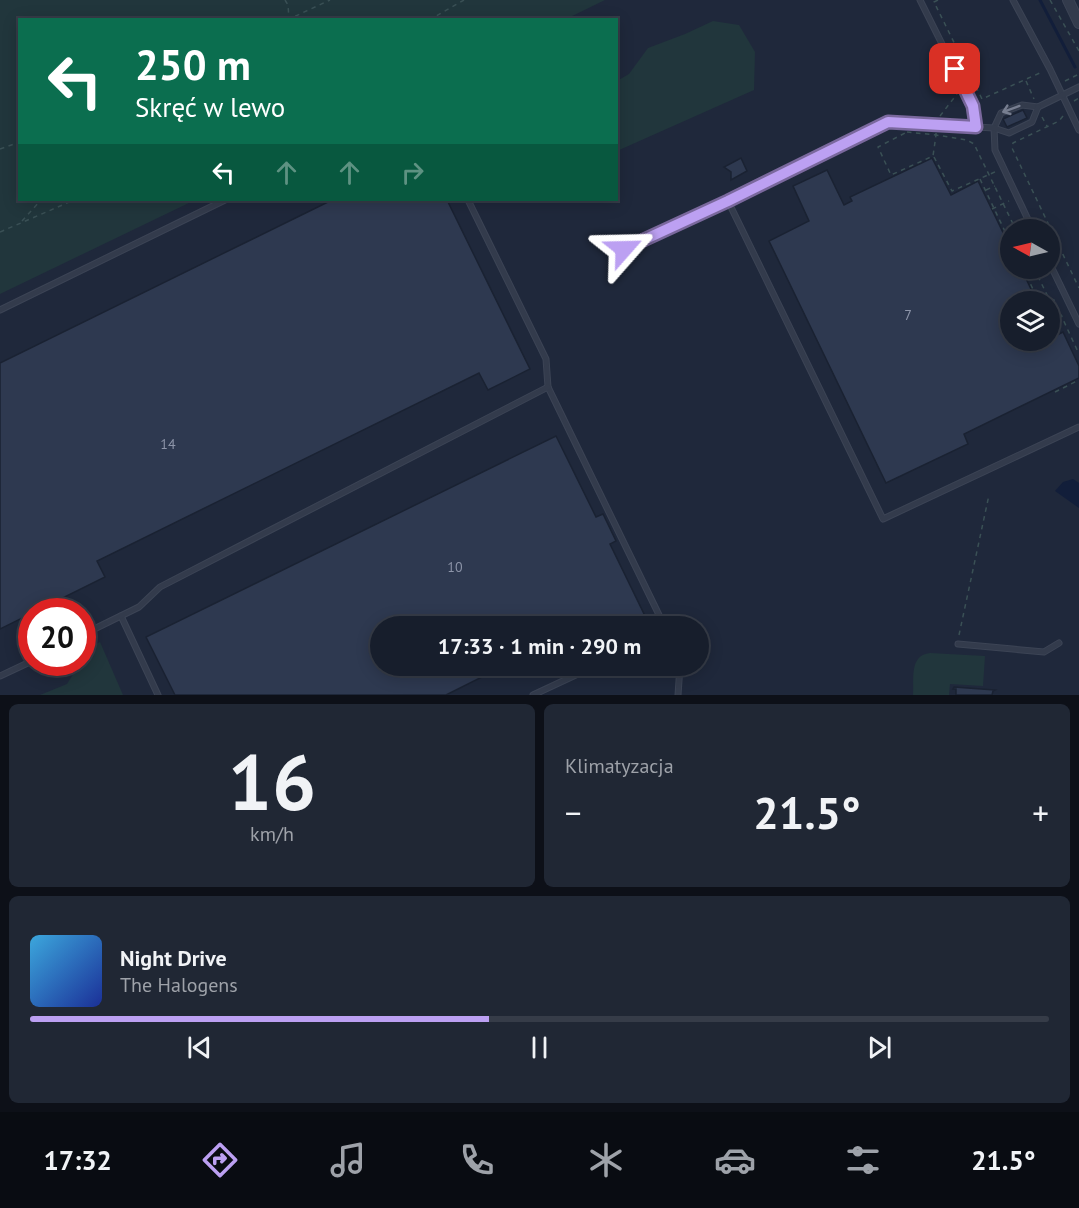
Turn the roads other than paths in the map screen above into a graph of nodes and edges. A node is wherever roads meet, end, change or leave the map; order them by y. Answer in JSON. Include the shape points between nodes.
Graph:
{"nodes":[{"id":1,"x":920,"y":0,"type":"edge"},
{"id":2,"x":1013,"y":0,"type":"edge"},
{"id":3,"x":1068,"y":0,"type":"edge"},
{"id":4,"x":1079,"y":23,"type":"edge"},
{"id":5,"x":1079,"y":87,"type":"edge"},
{"id":6,"x":1062,"y":95,"type":"junction"},
{"id":7,"x":1038,"y":107,"type":"junction"},
{"id":8,"x":976,"y":127,"type":"junction"},
{"id":9,"x":994,"y":128,"type":"junction"},
{"id":10,"x":1079,"y":130,"type":"edge"},
{"id":11,"x":223,"y":201,"type":"edge"},
{"id":12,"x":468,"y":201,"type":"edge"},
{"id":13,"x":728,"y":201,"type":"junction"},
{"id":14,"x":1028,"y":219,"type":"edge"},
{"id":15,"x":624,"y":249,"type":"dead end"},
{"id":16,"x":1058,"y":279,"type":"edge"},
{"id":17,"x":0,"y":310,"type":"edge"},
{"id":18,"x":1079,"y":324,"type":"edge"},
{"id":19,"x":548,"y":387,"type":"junction"},
{"id":20,"x":1079,"y":427,"type":"edge"},
{"id":21,"x":122,"y":616,"type":"junction"},
{"id":22,"x":660,"y":616,"type":"edge"},
{"id":23,"x":96,"y":628,"type":"edge"},
{"id":24,"x":1059,"y":643,"type":"dead end"},
{"id":25,"x":958,"y":645,"type":"road end"},
{"id":26,"x":18,"y":668,"type":"edge"},
{"id":27,"x":0,"y":676,"type":"edge"},
{"id":28,"x":574,"y":676,"type":"edge"},
{"id":29,"x":679,"y":676,"type":"edge"},
{"id":30,"x":158,"y":695,"type":"edge"},
{"id":31,"x":533,"y":695,"type":"edge"},
{"id":32,"x":678,"y":695,"type":"edge"}],
"edges":[{"from":1,"to":8,"type":"lane","via":[[973,106]]},
{"from":2,"to":6,"type":"lane"},
{"from":3,"to":4,"type":"street"},
{"from":5,"to":6,"type":"lane"},
{"from":6,"to":7,"type":"lane"},
{"from":6,"to":10,"type":"lane"},
{"from":7,"to":9,"type":"lane","one_way":true,"via":[[1022,105],[1001,113]]},
{"from":7,"to":9,"type":"lane","via":[[1032,122],[1009,133]]},
{"from":8,"to":9,"type":"lane"},
{"from":8,"to":13,"type":"lane","via":[[888,122]]},
{"from":9,"to":14,"type":"lane","via":[[995,150]]},
{"from":11,"to":17,"type":"lane"},
{"from":12,"to":19,"type":"lane","via":[[546,359]]},
{"from":13,"to":15,"type":"lane"},
{"from":13,"to":20,"type":"lane","via":[[884,519]]},
{"from":16,"to":18,"type":"lane"},
{"from":19,"to":21,"type":"lane","via":[[160,587],[139,608]]},
{"from":19,"to":22,"type":"lane"},
{"from":21,"to":23,"type":"lane"},
{"from":21,"to":30,"type":"lane"},
{"from":24,"to":25,"type":"lane","via":[[1044,652]]},
{"from":26,"to":27,"type":"lane"},
{"from":28,"to":31,"type":"lane"},
{"from":29,"to":32,"type":"lane"}]}
